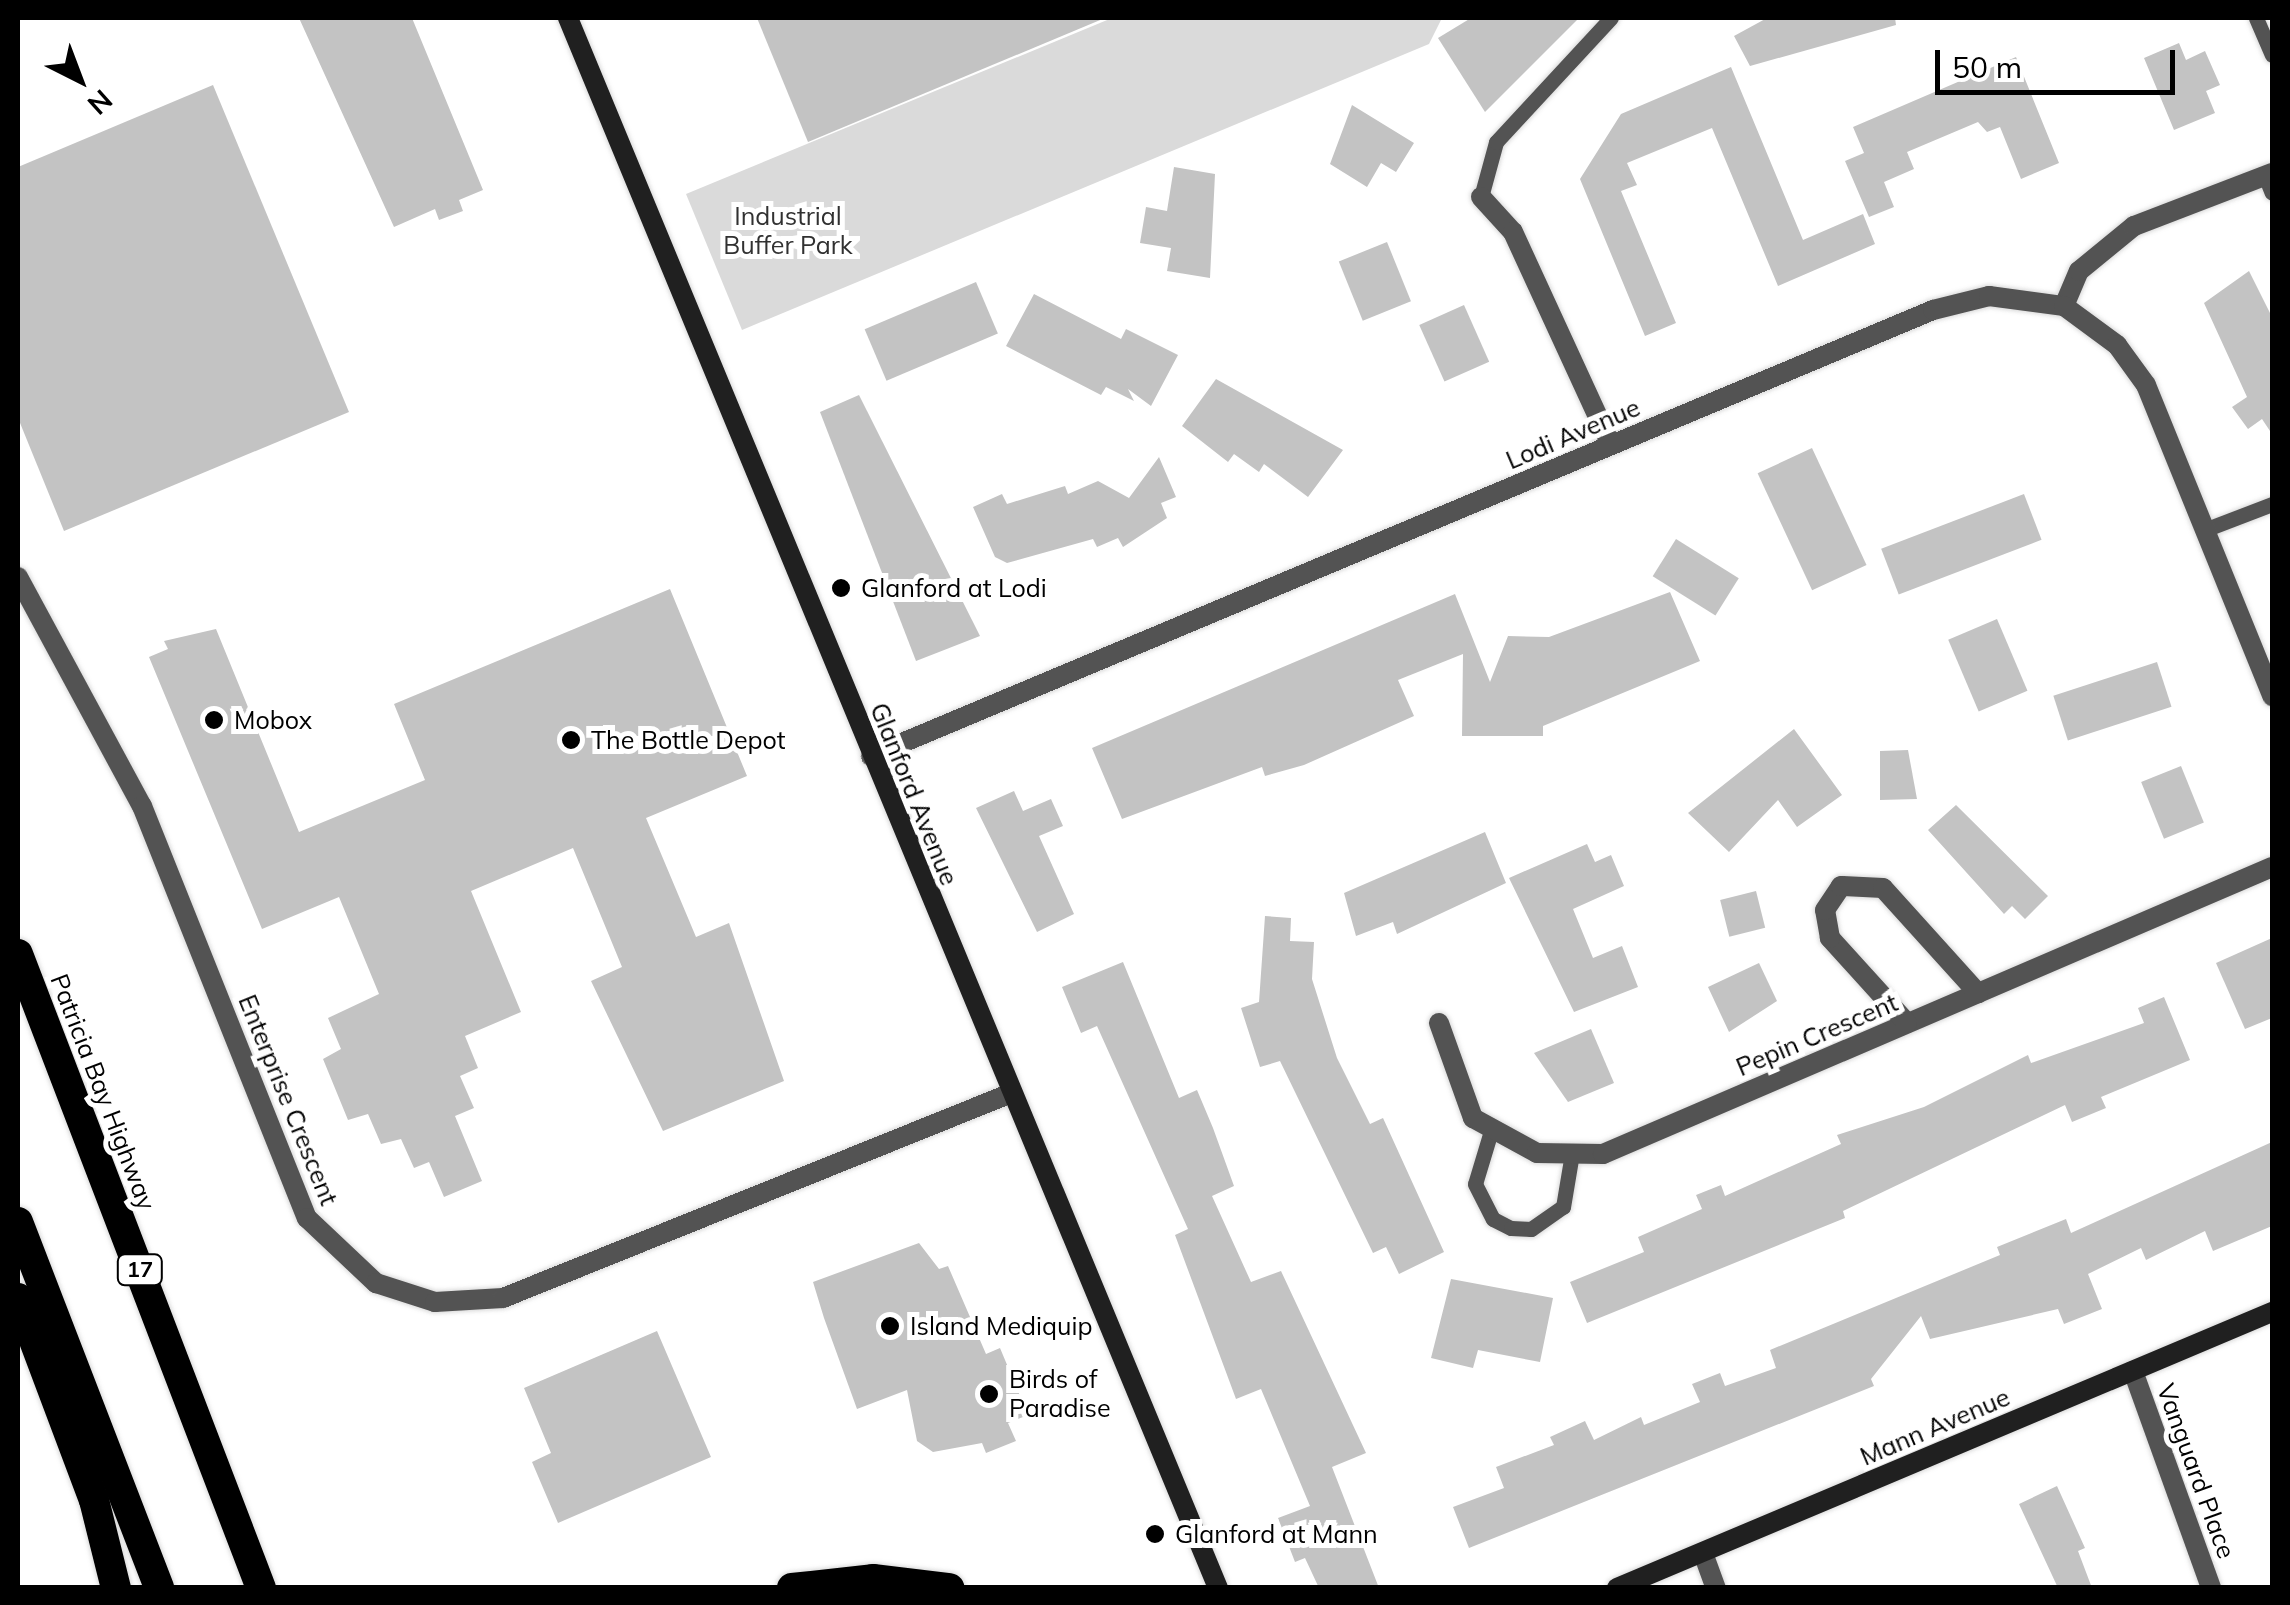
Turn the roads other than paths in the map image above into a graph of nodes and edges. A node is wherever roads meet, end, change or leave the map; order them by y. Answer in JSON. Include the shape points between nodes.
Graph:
{"nodes":[{"id":1,"x":568,"y":18,"type":"edge"},
{"id":2,"x":1610,"y":18,"type":"edge"},
{"id":3,"x":2256,"y":18,"type":"edge"},
{"id":4,"x":2272,"y":55,"type":"edge"},
{"id":5,"x":2270,"y":180,"type":"edge"},
{"id":6,"x":1480,"y":197,"type":"joint"},
{"id":7,"x":2064,"y":306,"type":"junction"},
{"id":8,"x":1611,"y":444,"type":"junction"},
{"id":9,"x":2272,"y":504,"type":"edge"},
{"id":10,"x":2204,"y":530,"type":"junction"},
{"id":11,"x":18,"y":576,"type":"edge"},
{"id":12,"x":2272,"y":696,"type":"edge"},
{"id":13,"x":871,"y":756,"type":"junction"},
{"id":14,"x":2272,"y":866,"type":"edge"},
{"id":15,"x":18,"y":954,"type":"edge"},
{"id":16,"x":1978,"y":993,"type":"junction"},
{"id":17,"x":1906,"y":1023,"type":"junction"},
{"id":18,"x":1439,"y":1024,"type":"dead end"},
{"id":19,"x":1009,"y":1094,"type":"junction"},
{"id":20,"x":1491,"y":1131,"type":"junction"},
{"id":21,"x":1571,"y":1159,"type":"junction"},
{"id":22,"x":18,"y":1222,"type":"edge"},
{"id":23,"x":18,"y":1298,"type":"edge"},
{"id":24,"x":2272,"y":1312,"type":"edge"},
{"id":25,"x":2133,"y":1371,"type":"junction"},
{"id":26,"x":1703,"y":1552,"type":"junction"},
{"id":27,"x":116,"y":1588,"type":"edge"},
{"id":28,"x":159,"y":1588,"type":"edge"},
{"id":29,"x":262,"y":1588,"type":"edge"},
{"id":30,"x":792,"y":1588,"type":"edge"},
{"id":31,"x":949,"y":1588,"type":"edge"},
{"id":32,"x":1218,"y":1588,"type":"edge"},
{"id":33,"x":1617,"y":1588,"type":"edge"},
{"id":34,"x":1716,"y":1588,"type":"edge"},
{"id":35,"x":2211,"y":1588,"type":"edge"}],
"edges":[{"from":1,"to":13,"type":"main road","name":"Glanford Avenue"},
{"from":2,"to":6,"type":"lane","via":[[1496,142]]},
{"from":3,"to":4,"type":"lane"},
{"from":5,"to":7,"type":"street","via":[[2104,245]]},
{"from":6,"to":8,"type":"street","via":[[1513,232]]},
{"from":7,"to":8,"type":"street","name":"Lodi Avenue","via":[[1989,296],[1933,310]]},
{"from":7,"to":10,"type":"street","via":[[2117,345],[2146,385]]},
{"from":8,"to":13,"type":"street","name":"Lodi Avenue"},
{"from":9,"to":10,"type":"lane"},
{"from":10,"to":12,"type":"street"},
{"from":11,"to":19,"type":"street","name":"Enterprise Crescent","via":[[142,806],[307,1218],[376,1283],[435,1302],[504,1298]]},
{"from":13,"to":19,"type":"main road","name":"Glanford Avenue"},
{"from":14,"to":16,"type":"street","name":"Pepin Crescent"},
{"from":15,"to":29,"type":"highway","name":"Patricia Bay Highway","number":"17"},
{"from":16,"to":17,"type":"street","name":"Pepin Crescent"},
{"from":16,"to":17,"type":"street","via":[[1883,888],[1842,886],[1824,910],[1830,938]]},
{"from":17,"to":21,"type":"street","name":"Pepin Crescent"},
{"from":18,"to":20,"type":"street","via":[[1450,1072],[1473,1118]]},
{"from":19,"to":32,"type":"main road","name":"Glanford Avenue"},
{"from":20,"to":21,"type":"street"},
{"from":20,"to":21,"type":"lane","via":[[1475,1184],[1493,1219],[1511,1228],[1531,1228],[1563,1206]]},
{"from":22,"to":28,"type":"highway"},
{"from":23,"to":27,"type":"highway","via":[[94,1500]]},
{"from":24,"to":25,"type":"main road","name":"Mann Avenue"},
{"from":25,"to":26,"type":"main road","name":"Mann Avenue"},
{"from":25,"to":35,"type":"street","name":"Vanguard Place"},
{"from":26,"to":33,"type":"main road","name":"Mann Avenue"},
{"from":26,"to":34,"type":"street"},
{"from":30,"to":31,"type":"highway","via":[[873,1579]]}]}
